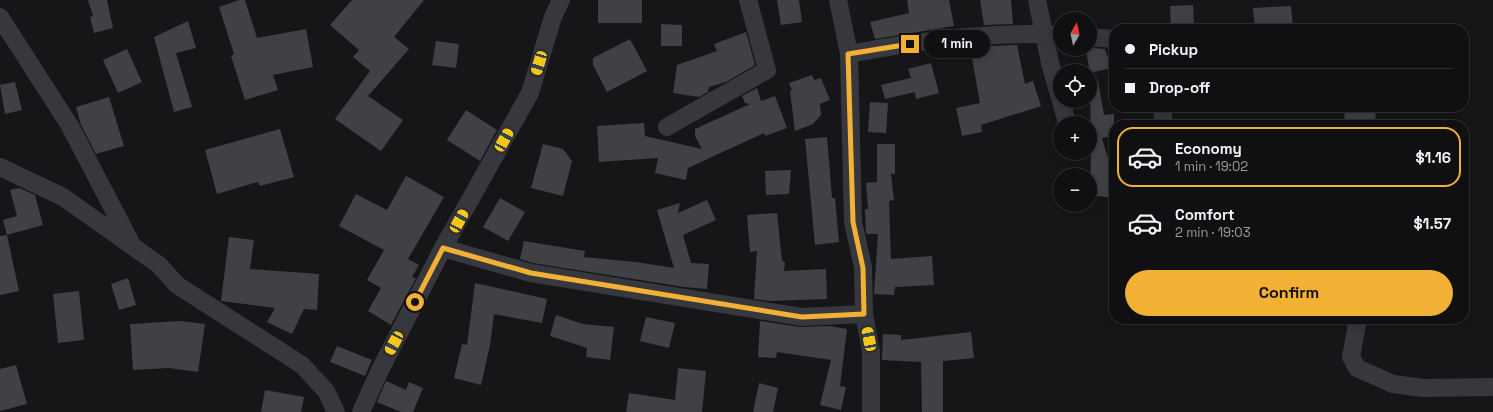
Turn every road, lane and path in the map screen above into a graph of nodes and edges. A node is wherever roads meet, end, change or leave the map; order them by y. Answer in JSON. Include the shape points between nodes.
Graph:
{"nodes":[{"id":1,"x":561,"y":0,"type":"edge"},
{"id":2,"x":748,"y":0,"type":"edge"},
{"id":3,"x":838,"y":0,"type":"edge"},
{"id":4,"x":1037,"y":0,"type":"edge"},
{"id":5,"x":0,"y":17,"type":"edge"},
{"id":6,"x":1052,"y":35,"type":"edge"},
{"id":7,"x":1097,"y":38,"type":"edge"},
{"id":8,"x":1109,"y":39,"type":"edge"},
{"id":9,"x":848,"y":54,"type":"junction"},
{"id":10,"x":1056,"y":64,"type":"edge"},
{"id":11,"x":667,"y":128,"type":"dead end"},
{"id":12,"x":0,"y":167,"type":"edge"},
{"id":13,"x":133,"y":248,"type":"junction"},
{"id":14,"x":443,"y":248,"type":"junction"},
{"id":15,"x":864,"y":314,"type":"junction"},
{"id":16,"x":1357,"y":324,"type":"edge"},
{"id":17,"x":1493,"y":386,"type":"edge"},
{"id":18,"x":336,"y":412,"type":"edge"},
{"id":19,"x":361,"y":412,"type":"edge"},
{"id":20,"x":871,"y":412,"type":"edge"}],
"edges":[{"from":1,"to":14,"type":"street","via":[[553,17],[530,93]]},
{"from":2,"to":11,"type":"street","via":[[767,70]]},
{"from":3,"to":9,"type":"street"},
{"from":4,"to":6,"type":"street"},
{"from":5,"to":13,"type":"street","via":[[70,126]]},
{"from":6,"to":9,"type":"street","via":[[1003,33]]},
{"from":6,"to":10,"type":"street"},
{"from":7,"to":8,"type":"street"},
{"from":9,"to":15,"type":"street","via":[[853,222],[863,268]]},
{"from":12,"to":13,"type":"street","via":[[63,198]]},
{"from":13,"to":18,"type":"street","via":[[158,265],[177,286],[302,365],[326,391]]},
{"from":14,"to":15,"type":"street","via":[[531,273],[802,317]]},
{"from":14,"to":19,"type":"street"},
{"from":15,"to":20,"type":"street","via":[[871,351]]},
{"from":16,"to":17,"type":"street","via":[[1351,357],[1357,368],[1393,384],[1423,388]]}]}
